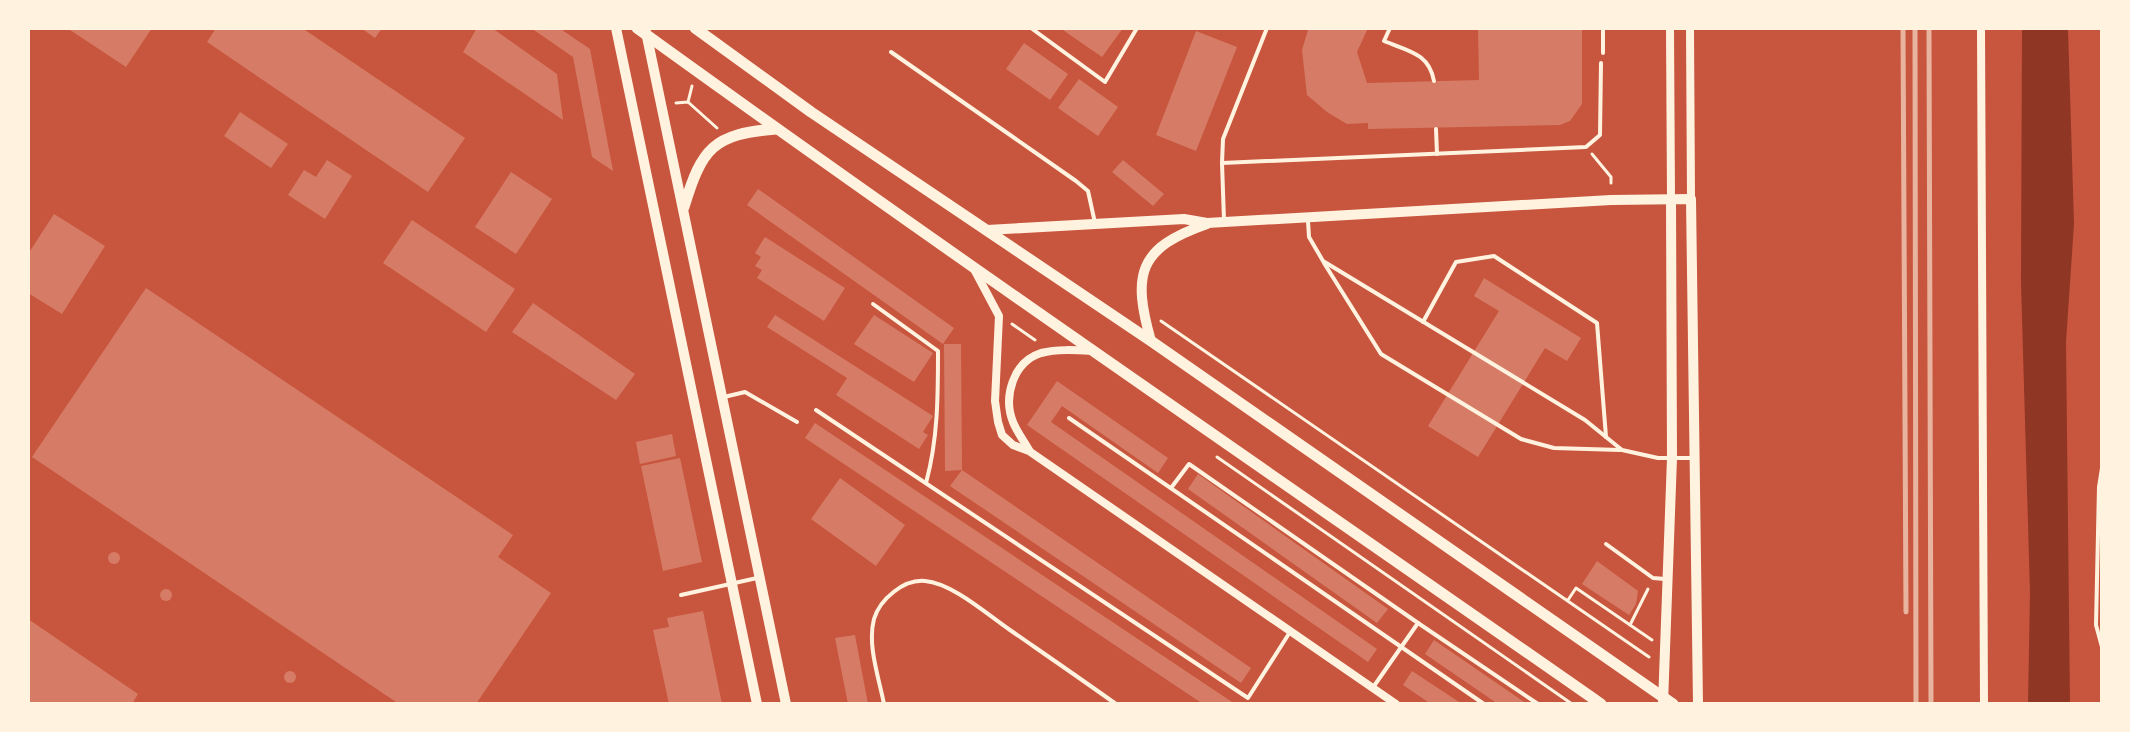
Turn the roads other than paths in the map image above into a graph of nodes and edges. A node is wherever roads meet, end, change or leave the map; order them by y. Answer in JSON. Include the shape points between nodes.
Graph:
{"nodes":[{"id":1,"x":616,"y":28,"type":"edge"},
{"id":2,"x":695,"y":28,"type":"edge"},
{"id":3,"x":1031,"y":28,"type":"edge"},
{"id":4,"x":1137,"y":28,"type":"edge"},
{"id":5,"x":1267,"y":28,"type":"edge"},
{"id":6,"x":1390,"y":28,"type":"edge"},
{"id":7,"x":1603,"y":28,"type":"edge"},
{"id":8,"x":1670,"y":28,"type":"edge"},
{"id":9,"x":1690,"y":28,"type":"edge"},
{"id":10,"x":1981,"y":28,"type":"edge"},
{"id":11,"x":643,"y":30,"type":"edge"},
{"id":12,"x":891,"y":52,"type":"dead end"},
{"id":13,"x":1603,"y":53,"type":"dead end"},
{"id":14,"x":1601,"y":63,"type":"dead end"},
{"id":15,"x":1434,"y":81,"type":"dead end"},
{"id":16,"x":776,"y":129,"type":"junction"},
{"id":17,"x":1436,"y":129,"type":"dead end"},
{"id":18,"x":1437,"y":154,"type":"junction"},
{"id":19,"x":1222,"y":163,"type":"junction"},
{"id":20,"x":1671,"y":199,"type":"junction"},
{"id":21,"x":1691,"y":199,"type":"junction"},
{"id":22,"x":684,"y":207,"type":"junction"},
{"id":23,"x":1308,"y":218,"type":"junction"},
{"id":24,"x":1224,"y":222,"type":"junction"},
{"id":25,"x":1207,"y":223,"type":"junction"},
{"id":26,"x":1095,"y":224,"type":"junction"},
{"id":27,"x":987,"y":230,"type":"junction"},
{"id":28,"x":1323,"y":261,"type":"junction"},
{"id":29,"x":972,"y":266,"type":"junction"},
{"id":30,"x":873,"y":304,"type":"dead end"},
{"id":31,"x":1423,"y":322,"type":"junction"},
{"id":32,"x":1151,"y":341,"type":"junction"},
{"id":33,"x":1092,"y":351,"type":"junction"},
{"id":34,"x":722,"y":397,"type":"junction"},
{"id":35,"x":816,"y":410,"type":"dead end"},
{"id":36,"x":1069,"y":418,"type":"dead end"},
{"id":37,"x":797,"y":422,"type":"dead end"},
{"id":38,"x":1606,"y":437,"type":"junction"},
{"id":39,"x":1622,"y":450,"type":"junction"},
{"id":40,"x":1029,"y":451,"type":"junction"},
{"id":41,"x":1672,"y":458,"type":"junction"},
{"id":42,"x":1693,"y":458,"type":"junction"},
{"id":43,"x":2102,"y":468,"type":"edge"},
{"id":44,"x":926,"y":483,"type":"junction"},
{"id":45,"x":1170,"y":488,"type":"junction"},
{"id":46,"x":1606,"y":544,"type":"dead end"},
{"id":47,"x":759,"y":578,"type":"junction"},
{"id":48,"x":1667,"y":579,"type":"junction"},
{"id":49,"x":732,"y":584,"type":"junction"},
{"id":50,"x":681,"y":595,"type":"dead end"},
{"id":51,"x":1418,"y":623,"type":"junction"},
{"id":52,"x":1291,"y":632,"type":"junction"},
{"id":53,"x":1401,"y":647,"type":"junction"},
{"id":54,"x":2102,"y":647,"type":"edge"},
{"id":55,"x":1373,"y":688,"type":"junction"},
{"id":56,"x":757,"y":704,"type":"edge"},
{"id":57,"x":786,"y":704,"type":"edge"},
{"id":58,"x":884,"y":704,"type":"edge"},
{"id":59,"x":1116,"y":704,"type":"edge"},
{"id":60,"x":1396,"y":704,"type":"edge"},
{"id":61,"x":1484,"y":704,"type":"edge"},
{"id":62,"x":1538,"y":704,"type":"edge"},
{"id":63,"x":1601,"y":704,"type":"edge"},
{"id":64,"x":1663,"y":704,"type":"edge"},
{"id":65,"x":1673,"y":704,"type":"edge"},
{"id":66,"x":1698,"y":704,"type":"edge"},
{"id":67,"x":1984,"y":704,"type":"edge"}],
"edges":[{"from":1,"to":49,"type":"street"},
{"from":2,"to":27,"type":"main road"},
{"from":3,"to":4,"type":"lane","via":[[1105,82]]},
{"from":5,"to":19,"type":"lane","via":[[1223,139]]},
{"from":6,"to":15,"type":"lane","via":[[1384,41],[1425,59]]},
{"from":7,"to":13,"type":"lane"},
{"from":8,"to":20,"type":"street"},
{"from":9,"to":21,"type":"street"},
{"from":10,"to":67,"type":"street"},
{"from":11,"to":16,"type":"main road"},
{"from":11,"to":22,"type":"street"},
{"from":12,"to":26,"type":"lane","via":[[1088,191]]},
{"from":14,"to":18,"type":"lane","via":[[1600,135],[1586,147]]},
{"from":16,"to":22,"type":"main road","via":[[727,136],[710,150],[696,171]]},
{"from":16,"to":29,"type":"main road"},
{"from":17,"to":18,"type":"lane"},
{"from":18,"to":19,"type":"lane"},
{"from":19,"to":24,"type":"lane"},
{"from":20,"to":21,"type":"street"},
{"from":20,"to":23,"type":"street"},
{"from":20,"to":41,"type":"street"},
{"from":21,"to":42,"type":"street"},
{"from":22,"to":34,"type":"street"},
{"from":23,"to":24,"type":"street"},
{"from":23,"to":28,"type":"lane","via":[[1309,237]]},
{"from":24,"to":25,"type":"street"},
{"from":25,"to":26,"type":"street","via":[[1184,219]]},
{"from":25,"to":32,"type":"street","via":[[1171,238],[1147,262],[1140,283],[1141,307]]},
{"from":26,"to":27,"type":"street"},
{"from":27,"to":32,"type":"main road"},
{"from":28,"to":31,"type":"lane"},
{"from":28,"to":39,"type":"lane","via":[[1381,354],[1521,439],[1554,448]]},
{"from":29,"to":33,"type":"main road"},
{"from":29,"to":40,"type":"street","via":[[999,316],[995,401],[1002,435]]},
{"from":30,"to":44,"type":"lane","via":[[938,351],[938,419]]},
{"from":31,"to":38,"type":"lane"},
{"from":31,"to":38,"type":"lane","via":[[1456,262],[1494,256],[1597,323]]},
{"from":32,"to":65,"type":"main road"},
{"from":33,"to":40,"type":"street","via":[[1037,354],[1016,374],[1009,407]]},
{"from":33,"to":63,"type":"main road"},
{"from":34,"to":37,"type":"lane","via":[[745,392]]},
{"from":34,"to":47,"type":"street"},
{"from":35,"to":44,"type":"lane"},
{"from":36,"to":45,"type":"lane"},
{"from":38,"to":39,"type":"lane"},
{"from":39,"to":41,"type":"lane"},
{"from":40,"to":52,"type":"street"},
{"from":41,"to":42,"type":"lane"},
{"from":41,"to":48,"type":"street"},
{"from":42,"to":66,"type":"street"},
{"from":43,"to":54,"type":"lane","via":[[2096,625]]},
{"from":44,"to":52,"type":"lane","via":[[1248,698]]},
{"from":45,"to":51,"type":"lane","via":[[1189,464]]},
{"from":45,"to":53,"type":"lane"},
{"from":46,"to":48,"type":"lane","via":[[1653,578]]},
{"from":47,"to":49,"type":"lane"},
{"from":47,"to":57,"type":"street"},
{"from":48,"to":64,"type":"street"},
{"from":49,"to":50,"type":"lane"},
{"from":49,"to":56,"type":"street"},
{"from":51,"to":53,"type":"lane"},
{"from":51,"to":62,"type":"lane"},
{"from":52,"to":55,"type":"street"},
{"from":53,"to":55,"type":"lane"},
{"from":53,"to":61,"type":"lane"},
{"from":55,"to":60,"type":"street"},
{"from":58,"to":59,"type":"lane","via":[[872,644],[874,619],[896,590],[925,581],[961,596]]}]}
